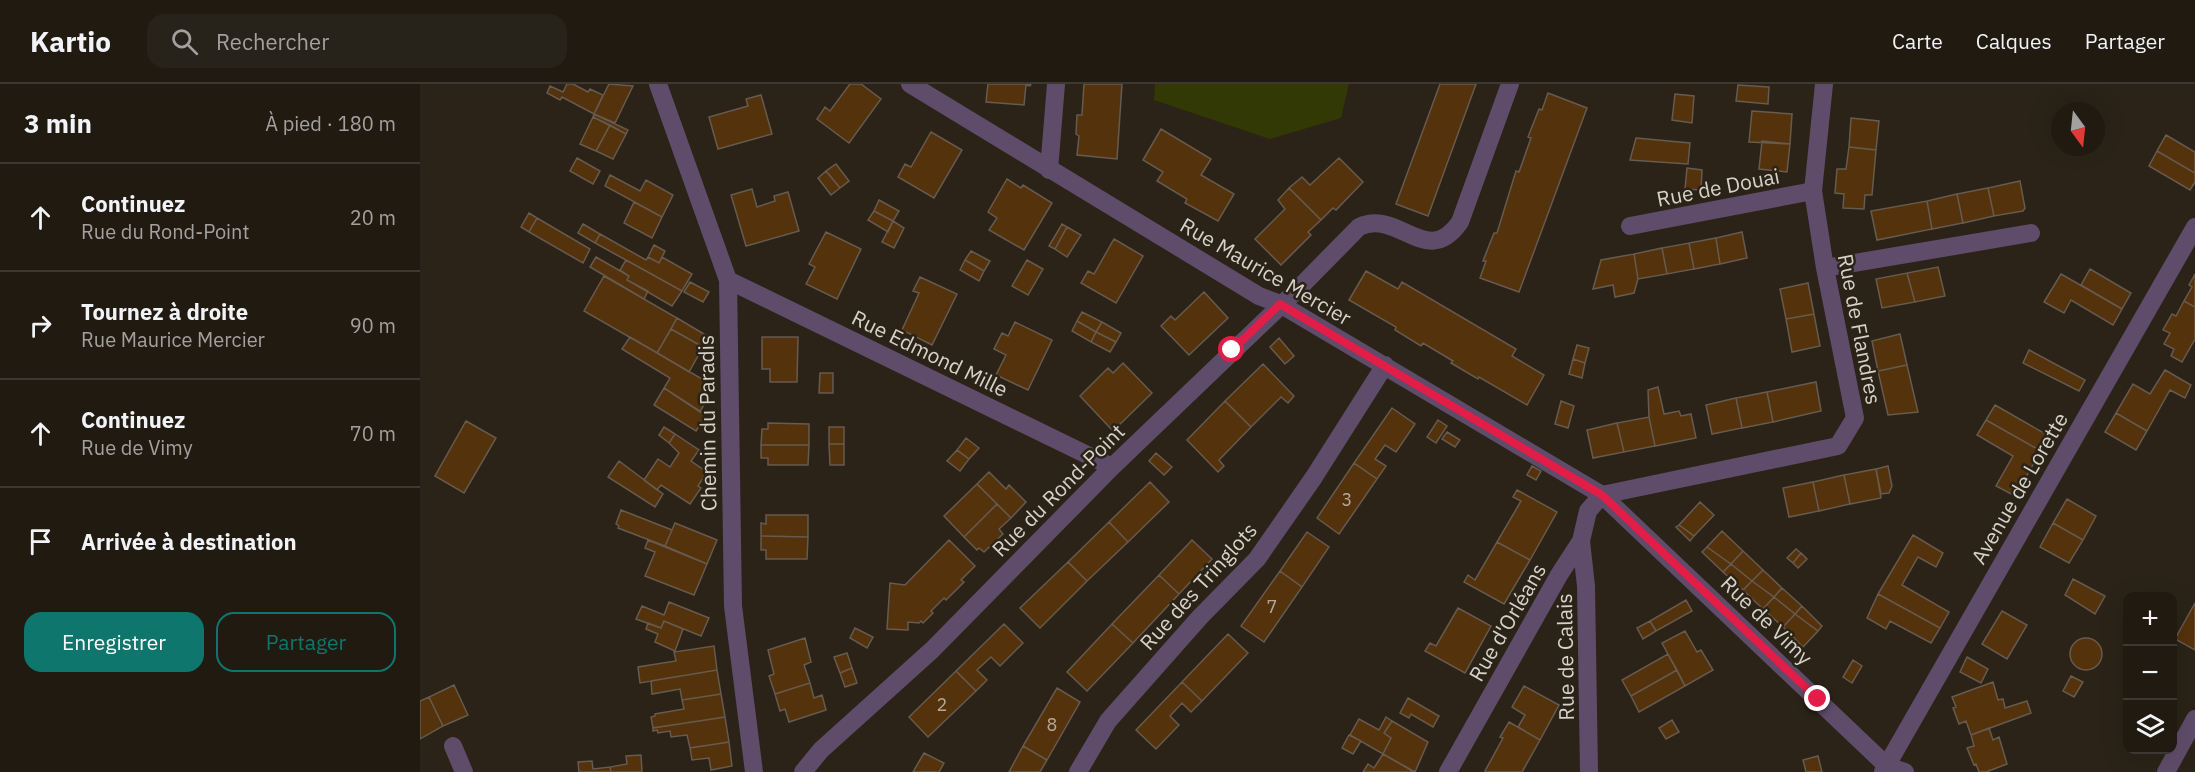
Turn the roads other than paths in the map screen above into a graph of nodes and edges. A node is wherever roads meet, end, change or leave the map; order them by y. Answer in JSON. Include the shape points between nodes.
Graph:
{"nodes":[{"id":1,"x":658,"y":84,"type":"edge"},
{"id":2,"x":910,"y":84,"type":"edge"},
{"id":3,"x":1056,"y":84,"type":"edge"},
{"id":4,"x":1510,"y":84,"type":"edge"},
{"id":5,"x":1824,"y":84,"type":"edge"},
{"id":6,"x":1049,"y":170,"type":"junction"},
{"id":7,"x":1813,"y":191,"type":"junction"},
{"id":8,"x":1630,"y":226,"type":"dead end"},
{"id":9,"x":2195,"y":227,"type":"edge"},
{"id":10,"x":2031,"y":233,"type":"dead end"},
{"id":11,"x":1825,"y":268,"type":"junction"},
{"id":12,"x":728,"y":280,"type":"junction"},
{"id":13,"x":1280,"y":304,"type":"junction"},
{"id":14,"x":1385,"y":365,"type":"junction"},
{"id":15,"x":1112,"y":467,"type":"junction"},
{"id":16,"x":1602,"y":495,"type":"junction"},
{"id":17,"x":1581,"y":541,"type":"junction"},
{"id":18,"x":2195,"y":719,"type":"edge"},
{"id":19,"x":453,"y":747,"type":"dead end"},
{"id":20,"x":1885,"y":769,"type":"edge"},
{"id":21,"x":464,"y":772,"type":"edge"},
{"id":22,"x":754,"y":772,"type":"edge"},
{"id":23,"x":803,"y":772,"type":"edge"},
{"id":24,"x":1078,"y":772,"type":"edge"},
{"id":25,"x":1448,"y":772,"type":"edge"},
{"id":26,"x":1589,"y":772,"type":"edge"},
{"id":27,"x":1905,"y":772,"type":"edge"},
{"id":28,"x":2166,"y":772,"type":"edge"}],
"edges":[{"from":1,"to":12,"type":"street","name":"Chemin du Paradis"},
{"from":2,"to":6,"type":"street","name":"Rue Maurice Mercier"},
{"from":3,"to":6,"type":"street"},
{"from":4,"to":13,"type":"street","name":"Rue du Rond-Point","via":[[1453,232],[1434,241],[1392,226],[1368,223],[1359,227]]},
{"from":5,"to":7,"type":"street","name":"Rue de Flandres"},
{"from":6,"to":13,"type":"street","name":"Rue Maurice Mercier","via":[[1259,296]]},
{"from":7,"to":8,"type":"street","name":"Rue de Douai"},
{"from":7,"to":11,"type":"street","name":"Rue de Flandres"},
{"from":9,"to":20,"type":"street","name":"Avenue de Lorette"},
{"from":10,"to":11,"type":"street"},
{"from":11,"to":16,"type":"street","name":"Rue de Flandres","via":[[1856,418],[1838,446]]},
{"from":12,"to":15,"type":"street","name":"Rue Edmond Mille"},
{"from":12,"to":22,"type":"street","name":"Chemin du Paradis","via":[[733,606]]},
{"from":13,"to":14,"type":"street","name":"Rue Maurice Mercier"},
{"from":13,"to":15,"type":"street","name":"Rue du Rond-Point"},
{"from":14,"to":16,"type":"street","name":"Rue Maurice Mercier"},
{"from":14,"to":24,"type":"street","name":"Rue des Tringlots","via":[[1257,559],[1108,721]]},
{"from":15,"to":23,"type":"street","name":"Rue du Rond-Point","via":[[932,650],[821,750]]},
{"from":16,"to":17,"type":"street","name":"Rue d'Orléans","via":[[1588,511]]},
{"from":16,"to":20,"type":"street","name":"Rue de Vimy"},
{"from":17,"to":25,"type":"street","name":"Rue d'Orléans"},
{"from":17,"to":26,"type":"street","name":"Rue de Calais","via":[[1586,586]]},
{"from":18,"to":28,"type":"street"},
{"from":19,"to":21,"type":"street"},
{"from":20,"to":27,"type":"street","name":"Rue de Vimy"}]}
